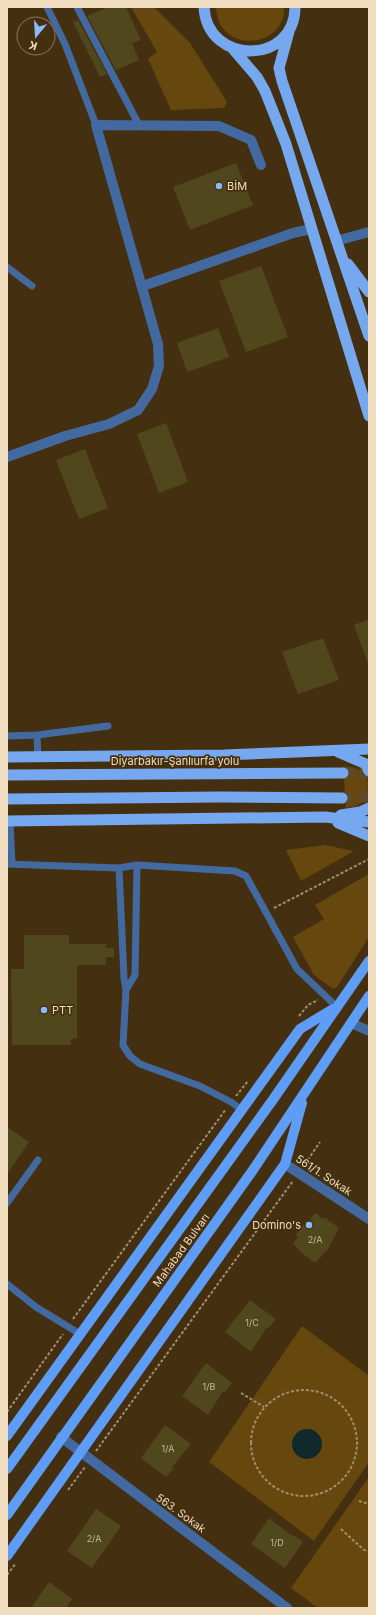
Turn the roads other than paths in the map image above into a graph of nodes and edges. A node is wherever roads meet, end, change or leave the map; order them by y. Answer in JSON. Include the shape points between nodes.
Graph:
{"nodes":[{"id":1,"x":47,"y":7,"type":"edge"},
{"id":2,"x":76,"y":7,"type":"edge"},
{"id":3,"x":296,"y":7,"type":"edge"},
{"id":4,"x":203,"y":8,"type":"edge"},
{"id":5,"x":290,"y":28,"type":"junction"},
{"id":6,"x":233,"y":49,"type":"junction"},
{"id":7,"x":96,"y":125,"type":"junction"},
{"id":8,"x":139,"y":125,"type":"junction"},
{"id":9,"x":261,"y":166,"type":"dead end"},
{"id":10,"x":311,"y":229,"type":"junction"},
{"id":11,"x":369,"y":232,"type":"edge"},
{"id":12,"x":336,"y":241,"type":"junction"},
{"id":13,"x":343,"y":258,"type":"junction"},
{"id":14,"x":7,"y":267,"type":"edge"},
{"id":15,"x":32,"y":286,"type":"dead end"},
{"id":16,"x":143,"y":286,"type":"junction"},
{"id":17,"x":369,"y":292,"type":"edge"},
{"id":18,"x":369,"y":336,"type":"edge"},
{"id":19,"x":369,"y":416,"type":"edge"},
{"id":20,"x":7,"y":457,"type":"edge"},
{"id":21,"x":108,"y":726,"type":"dead end"},
{"id":22,"x":7,"y":736,"type":"edge"},
{"id":23,"x":37,"y":736,"type":"junction"},
{"id":24,"x":369,"y":749,"type":"edge"},
{"id":25,"x":334,"y":751,"type":"junction"},
{"id":26,"x":7,"y":757,"type":"edge"},
{"id":27,"x":38,"y":757,"type":"junction"},
{"id":28,"x":369,"y":771,"type":"edge"},
{"id":29,"x":344,"y":773,"type":"tunnel mouth"},
{"id":30,"x":7,"y":775,"type":"edge"},
{"id":31,"x":342,"y":798,"type":"tunnel mouth"},
{"id":32,"x":7,"y":799,"type":"edge"},
{"id":33,"x":369,"y":808,"type":"edge"},
{"id":34,"x":325,"y":817,"type":"junction"},
{"id":35,"x":8,"y":821,"type":"edge"},
{"id":36,"x":369,"y":822,"type":"edge"},
{"id":37,"x":369,"y":836,"type":"edge"},
{"id":38,"x":9,"y":864,"type":"edge"},
{"id":39,"x":137,"y":866,"type":"junction"},
{"id":40,"x":119,"y":868,"type":"junction"},
{"id":41,"x":369,"y":961,"type":"edge"},
{"id":42,"x":126,"y":990,"type":"junction"},
{"id":43,"x":369,"y":996,"type":"edge"},
{"id":44,"x":337,"y":1007,"type":"junction"},
{"id":45,"x":351,"y":1023,"type":"junction"},
{"id":46,"x":369,"y":1031,"type":"edge"},
{"id":47,"x":304,"y":1094,"type":"junction"},
{"id":48,"x":242,"y":1110,"type":"junction"},
{"id":49,"x":38,"y":1160,"type":"dead end"},
{"id":50,"x":285,"y":1164,"type":"junction"},
{"id":51,"x":7,"y":1203,"type":"edge"},
{"id":52,"x":369,"y":1219,"type":"edge"},
{"id":53,"x":7,"y":1284,"type":"edge"},
{"id":54,"x":80,"y":1334,"type":"junction"},
{"id":55,"x":7,"y":1436,"type":"edge"},
{"id":56,"x":61,"y":1437,"type":"junction"},
{"id":57,"x":80,"y":1453,"type":"junction"},
{"id":58,"x":7,"y":1469,"type":"edge"},
{"id":59,"x":7,"y":1515,"type":"edge"},
{"id":60,"x":7,"y":1556,"type":"edge"},
{"id":61,"x":287,"y":1608,"type":"edge"}],
"edges":[{"from":1,"to":7,"type":"lane","via":[[65,44]]},
{"from":2,"to":8,"type":"lane"},
{"from":3,"to":5,"type":"highway"},
{"from":4,"to":6,"type":"highway","via":[[212,33]]},
{"from":5,"to":6,"type":"highway","via":[[282,39],[259,51]]},
{"from":5,"to":12,"type":"highway","via":[[279,68]]},
{"from":6,"to":10,"type":"highway","via":[[257,77],[265,91],[286,144]]},
{"from":7,"to":8,"type":"street"},
{"from":7,"to":16,"type":"street"},
{"from":8,"to":9,"type":"street","via":[[219,126],[251,140]]},
{"from":10,"to":16,"type":"street"},
{"from":10,"to":19,"type":"highway"},
{"from":11,"to":12,"type":"street"},
{"from":12,"to":13,"type":"highway"},
{"from":13,"to":17,"type":"highway"},
{"from":13,"to":18,"type":"highway"},
{"from":14,"to":15,"type":"lane"},
{"from":16,"to":20,"type":"street","via":[[158,344],[159,366],[152,389],[138,410],[109,424],[65,436]]},
{"from":21,"to":23,"type":"lane"},
{"from":22,"to":23,"type":"lane"},
{"from":23,"to":27,"type":"lane"},
{"from":24,"to":25,"type":"highway"},
{"from":25,"to":27,"type":"highway"},
{"from":25,"to":28,"type":"highway","via":[[366,764]]},
{"from":26,"to":27,"type":"highway"},
{"from":29,"to":30,"type":"highway","name":"Diyarbakır-Şanlıurfa yolu"},
{"from":31,"to":32,"type":"highway"},
{"from":33,"to":34,"type":"highway","via":[[360,812]]},
{"from":34,"to":35,"type":"highway"},
{"from":34,"to":36,"type":"highway"},
{"from":34,"to":37,"type":"highway"},
{"from":35,"to":38,"type":"lane"},
{"from":38,"to":40,"type":"lane"},
{"from":39,"to":40,"type":"lane"},
{"from":39,"to":42,"type":"lane","via":[[135,975]]},
{"from":39,"to":44,"type":"lane","via":[[235,871],[246,876],[297,969]]},
{"from":40,"to":42,"type":"lane"},
{"from":41,"to":44,"type":"main road","name":"Mahabad Bulvarı"},
{"from":42,"to":48,"type":"lane","via":[[123,1045],[130,1056],[140,1064],[200,1086]]},
{"from":43,"to":45,"type":"main road","name":"Mahabad Bulvarı"},
{"from":44,"to":48,"type":"main road","via":[[300,1030]]},
{"from":44,"to":58,"type":"main road","name":"Mahabad Bulvarı"},
{"from":45,"to":46,"type":"street"},
{"from":45,"to":47,"type":"main road","name":"Mahabad Bulvarı"},
{"from":47,"to":50,"type":"main road"},
{"from":47,"to":56,"type":"main road","name":"Mahabad Bulvarı","via":[[253,1170]]},
{"from":48,"to":54,"type":"main road"},
{"from":49,"to":51,"type":"lane"},
{"from":50,"to":52,"type":"street","name":"561/1. Sokak"},
{"from":50,"to":57,"type":"main road"},
{"from":53,"to":54,"type":"lane","via":[[36,1307]]},
{"from":54,"to":55,"type":"main road"},
{"from":56,"to":57,"type":"street","name":"563. Sokak"},
{"from":56,"to":59,"type":"main road","name":"Mahabad Bulvarı"},
{"from":57,"to":60,"type":"main road"},
{"from":57,"to":61,"type":"street","name":"563. Sokak"}]}
